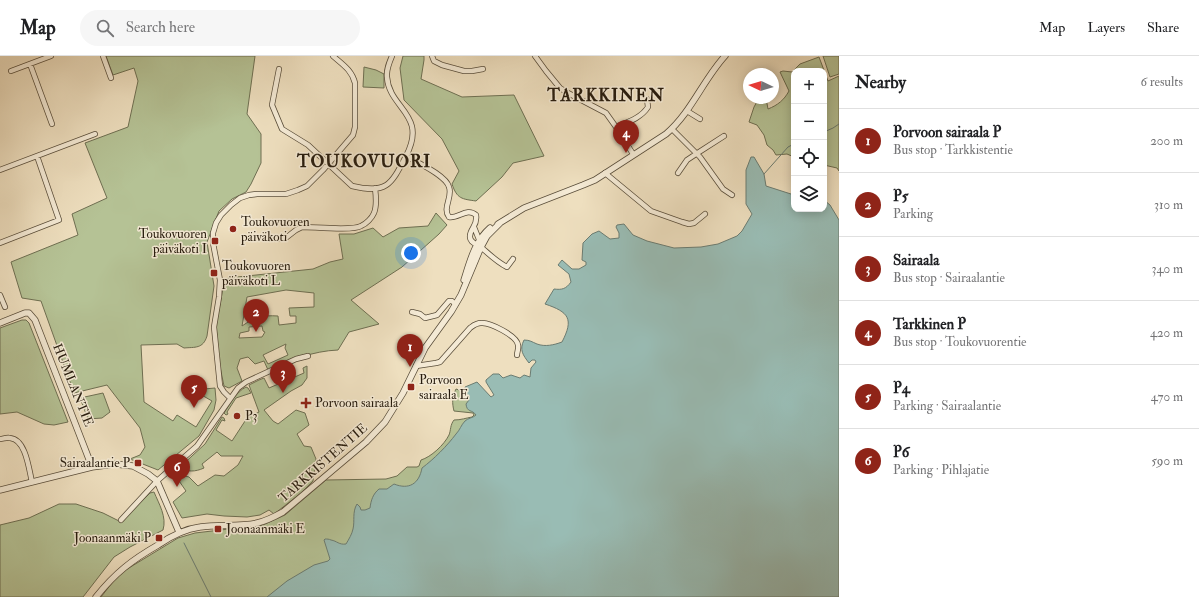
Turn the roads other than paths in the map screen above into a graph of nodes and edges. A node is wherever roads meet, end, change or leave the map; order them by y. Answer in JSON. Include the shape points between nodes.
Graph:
{"nodes":[{"id":1,"x":51,"y":56,"type":"edge"},
{"id":2,"x":103,"y":56,"type":"edge"},
{"id":3,"x":333,"y":56,"type":"edge"},
{"id":4,"x":392,"y":56,"type":"edge"},
{"id":5,"x":432,"y":56,"type":"edge"},
{"id":6,"x":535,"y":56,"type":"edge"},
{"id":7,"x":725,"y":56,"type":"edge"},
{"id":8,"x":30,"y":64,"type":"junction"},
{"id":9,"x":483,"y":68,"type":"dead end"},
{"id":10,"x":279,"y":69,"type":"dead end"},
{"id":11,"x":11,"y":71,"type":"dead end"},
{"id":12,"x":111,"y":78,"type":"dead end"},
{"id":13,"x":647,"y":99,"type":"dead end"},
{"id":14,"x":687,"y":111,"type":"junction"},
{"id":15,"x":700,"y":119,"type":"dead end"},
{"id":16,"x":52,"y":124,"type":"dead end"},
{"id":17,"x":616,"y":127,"type":"junction"},
{"id":18,"x":672,"y":129,"type":"junction"},
{"id":19,"x":95,"y":134,"type":"dead end"},
{"id":20,"x":724,"y":136,"type":"dead end"},
{"id":21,"x":633,"y":154,"type":"junction"},
{"id":22,"x":696,"y":154,"type":"junction"},
{"id":23,"x":37,"y":156,"type":"junction"},
{"id":24,"x":406,"y":156,"type":"junction"},
{"id":25,"x":328,"y":164,"type":"junction"},
{"id":26,"x":0,"y":170,"type":"edge"},
{"id":27,"x":605,"y":173,"type":"junction"},
{"id":28,"x":678,"y":173,"type":"dead end"},
{"id":29,"x":375,"y":188,"type":"junction"},
{"id":30,"x":732,"y":195,"type":"dead end"},
{"id":31,"x":705,"y":214,"type":"dead end"},
{"id":32,"x":500,"y":223,"type":"junction"},
{"id":33,"x":474,"y":227,"type":"junction"},
{"id":34,"x":275,"y":238,"type":"dead end"},
{"id":35,"x":480,"y":240,"type":"junction"},
{"id":36,"x":0,"y":243,"type":"edge"},
{"id":37,"x":479,"y":246,"type":"junction"},
{"id":38,"x":513,"y":259,"type":"dead end"},
{"id":39,"x":0,"y":295,"type":"edge"},
{"id":40,"x":457,"y":302,"type":"junction"},
{"id":41,"x":5,"y":307,"type":"dead end"},
{"id":42,"x":412,"y":312,"type":"dead end"},
{"id":43,"x":0,"y":323,"type":"edge"},
{"id":44,"x":517,"y":355,"type":"dead end"},
{"id":45,"x":308,"y":356,"type":"dead end"},
{"id":46,"x":416,"y":366,"type":"junction"},
{"id":47,"x":230,"y":398,"type":"junction"},
{"id":48,"x":0,"y":439,"type":"edge"},
{"id":49,"x":92,"y":467,"type":"junction"},
{"id":50,"x":157,"y":481,"type":"junction"},
{"id":51,"x":32,"y":482,"type":"junction"},
{"id":52,"x":0,"y":490,"type":"edge"},
{"id":53,"x":121,"y":520,"type":"dead end"},
{"id":54,"x":179,"y":532,"type":"junction"},
{"id":55,"x":96,"y":597,"type":"edge"}],
"edges":[{"from":1,"to":8,"type":"street"},
{"from":2,"to":12,"type":"street"},
{"from":3,"to":25,"type":"street","via":[[354,76],[355,127],[353,135]]},
{"from":4,"to":24,"type":"street","via":[[386,73],[388,85],[412,124],[412,140]]},
{"from":5,"to":9,"type":"street","via":[[434,61],[442,65],[464,71]]},
{"from":6,"to":17,"type":"street","via":[[560,88],[606,113]]},
{"from":7,"to":14,"type":"street","name":"TARKKISTENTIE"},
{"from":8,"to":11,"type":"street"},
{"from":8,"to":16,"type":"street"},
{"from":10,"to":25,"type":"street","via":[[272,106],[282,129],[308,145]]},
{"from":13,"to":17,"type":"street","via":[[648,107],[644,113]]},
{"from":14,"to":15,"type":"street"},
{"from":14,"to":18,"type":"street","name":"TARKKISTENTIE"},
{"from":17,"to":21,"type":"street"},
{"from":18,"to":21,"type":"street","name":"TARKKISTENTIE"},
{"from":18,"to":22,"type":"street"},
{"from":19,"to":23,"type":"street"},
{"from":20,"to":22,"type":"street"},
{"from":21,"to":27,"type":"street","name":"TARKKISTENTIE"},
{"from":22,"to":28,"type":"street","via":[[687,160]]},
{"from":22,"to":30,"type":"street","via":[[723,189]]},
{"from":23,"to":26,"type":"street"},
{"from":23,"to":36,"type":"street","via":[[59,220]]},
{"from":24,"to":29,"type":"street","via":[[392,181]]},
{"from":24,"to":33,"type":"street","via":[[445,179],[450,190],[447,215],[451,218],[467,212],[473,213],[476,217]]},
{"from":25,"to":29,"type":"street","via":[[352,186]]},
{"from":25,"to":47,"type":"street","via":[[307,186],[298,190],[286,194],[257,194],[240,198],[216,223],[212,243],[220,280],[220,297],[214,327],[220,386]]},
{"from":27,"to":31,"type":"street","via":[[653,212],[689,224]]},
{"from":27,"to":32,"type":"street","name":"TARKKISTENTIE","via":[[583,185],[524,208]]},
{"from":29,"to":34,"type":"street","via":[[374,214],[360,227],[302,227],[287,237]]},
{"from":32,"to":35,"type":"street","name":"TARKKISTENTIE","via":[[491,227]]},
{"from":32,"to":37,"type":"street","name":"TARKKISTENTIE"},
{"from":33,"to":35,"type":"street"},
{"from":33,"to":37,"type":"street","via":[[470,238]]},
{"from":35,"to":37,"type":"street","name":"TARKKISTENTIE"},
{"from":37,"to":38,"type":"street","via":[[507,267]]},
{"from":37,"to":40,"type":"street","name":"TARKKISTENTIE"},
{"from":39,"to":41,"type":"street"},
{"from":40,"to":42,"type":"street","via":[[449,301],[437,315],[425,318]]},
{"from":40,"to":46,"type":"street","name":"TARKKISTENTIE","via":[[425,348]]},
{"from":43,"to":49,"type":"street","name":"HUMLANTIE","via":[[25,313],[29,313],[35,320]]},
{"from":44,"to":46,"type":"street","via":[[516,340],[482,322],[470,328],[440,362]]},
{"from":45,"to":47,"type":"street","via":[[246,382]]},
{"from":46,"to":54,"type":"street","name":"TARKKISTENTIE","via":[[385,422],[366,442],[283,512],[256,523],[200,526]]},
{"from":47,"to":50,"type":"street","via":[[198,446]]},
{"from":48,"to":51,"type":"street","via":[[11,438],[19,442]]},
{"from":49,"to":50,"type":"street","via":[[115,464],[133,466]]},
{"from":49,"to":51,"type":"street"},
{"from":50,"to":53,"type":"street"},
{"from":50,"to":54,"type":"street"},
{"from":51,"to":52,"type":"street"},
{"from":54,"to":55,"type":"street","name":"TARKKISTENTIE","via":[[129,563]]}]}
